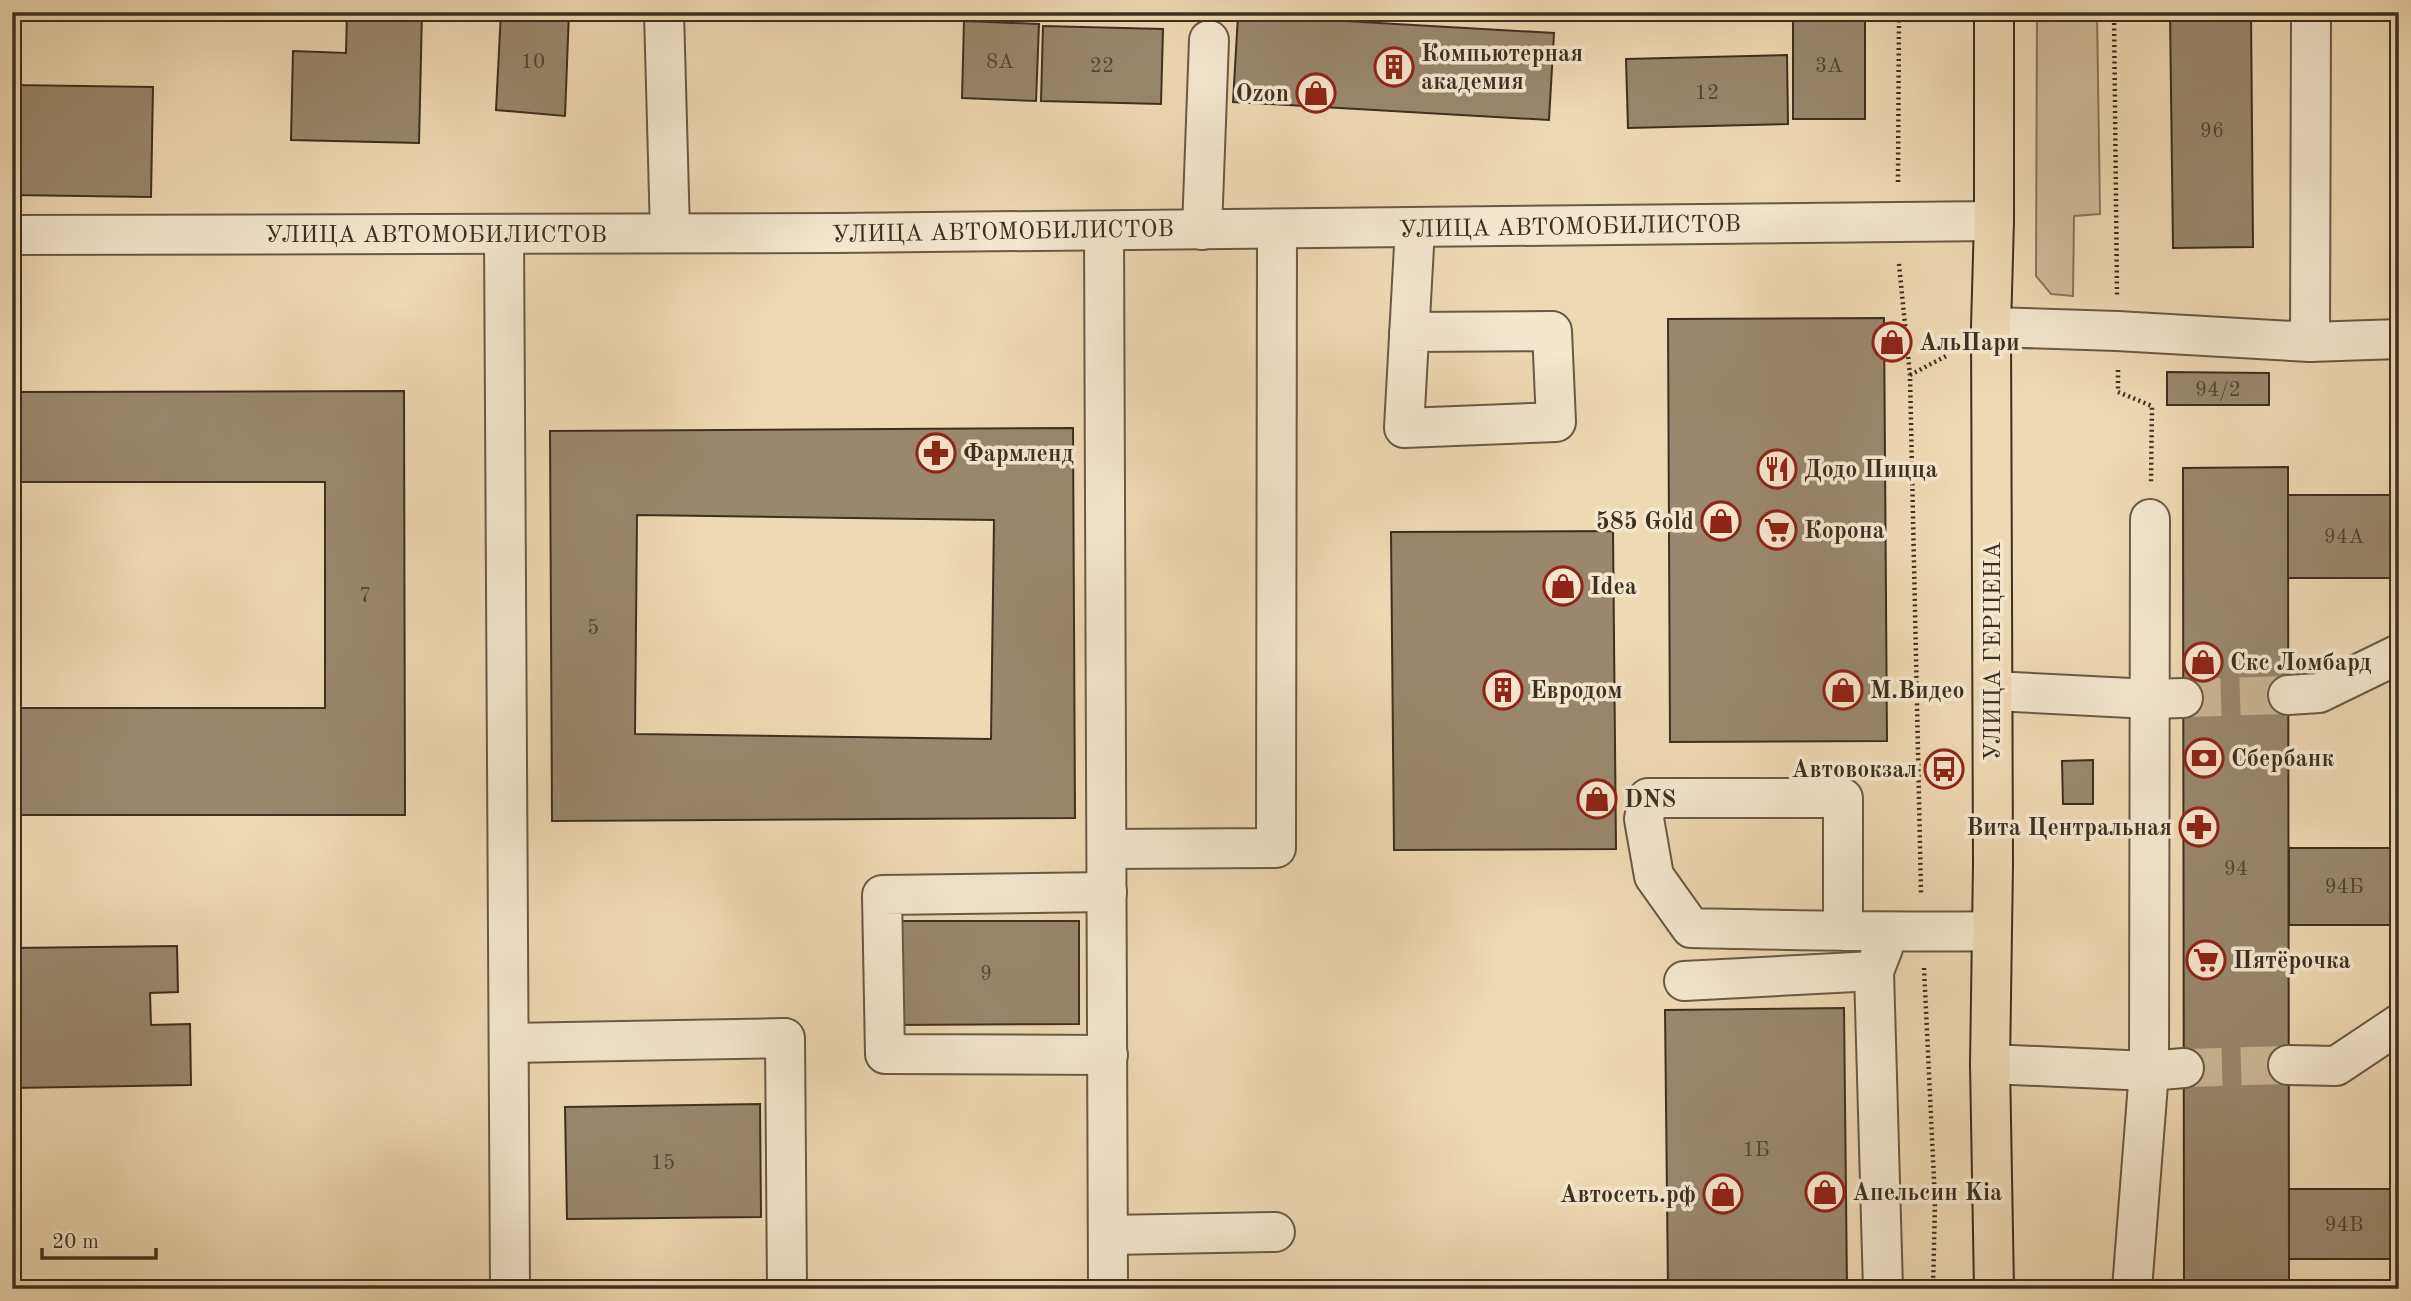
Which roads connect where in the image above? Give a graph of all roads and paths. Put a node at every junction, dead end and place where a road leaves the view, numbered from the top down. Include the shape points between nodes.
1 (664, 12) edge
2 (1899, 12) edge
3 (1994, 12) edge
4 (2114, 12) edge
5 (2311, 12) edge
6 (1209, 40) dead end
7 (1898, 182) dead end
8 (1994, 220) junction
9 (1415, 228) junction
10 (1277, 229) junction
11 (1202, 230) junction
12 (1104, 231) junction
13 (670, 233) junction
14 (12, 234) edge
15 (505, 234) junction
16 (1899, 264) dead end
17 (1992, 327) junction
18 (2117, 331) junction
19 (1409, 332) dead end
20 (2399, 340) edge
21 (2310, 342) junction
22 (1948, 355) dead end
23 (1910, 375) junction
24 (2150, 519) joint
25 (2399, 654) edge
26 (1993, 691) junction
27 (2288, 695) tunnel mouth
28 (2167, 699) junction
29 (1107, 849) junction
30 (1107, 892) junction
31 (1843, 931) junction
32 (1991, 931) junction
33 (1906, 932) junction
34 (1874, 971) junction
35 (1684, 981) dead end
36 (2399, 1024) edge
37 (509, 1043) junction
38 (1108, 1055) junction
39 (1990, 1064) junction
40 (2288, 1065) tunnel mouth
41 (2166, 1070) junction
42 (1275, 1232) dead end
43 (1109, 1234) junction
44 (510, 1289) edge
45 (787, 1289) edge
46 (1108, 1289) edge
47 (1883, 1289) edge
48 (1933, 1289) edge
49 (1994, 1289) edge
50 (2132, 1289) edge

1 - 13 street
2 - 7 path
3 - 8 main road, УЛИЦА ГЕРЦЕНА
4 - 18 path
5 - 21 street
6 - 11 street
8 - 9 street, УЛИЦА АВТОМОБИЛИСТОВ
8 - 17 main road, УЛИЦА ГЕРЦЕНА
9 - 10 street, УЛИЦА АВТОМОБИЛИСТОВ
9 - 19 street
10 - 11 street, УЛИЦА АВТОМОБИЛИСТОВ
10 - 29 street via 1276,849
11 - 12 street, УЛИЦА АВТОМОБИЛИСТОВ
12 - 13 street, УЛИЦА АВТОМОБИЛИСТОВ
12 - 29 street
13 - 15 street, УЛИЦА АВТОМОБИЛИСТОВ
14 - 15 street, УЛИЦА АВТОМОБИЛИСТОВ
15 - 37 street
16 - 23 path
17 - 18 street
17 - 26 main road, УЛИЦА ГЕРЦЕНА
18 - 21 street
18 - 24 path via 2118,392 2152,406
20 - 21 street
22 - 23 path
23 - 33 path
24 - 28 street
25 - 27 street via 2319,693
26 - 28 street
26 - 32 main road, УЛИЦА ГЕРЦЕНА
28 - 41 street
29 - 30 street
30 - 38 street
30 - 38 street via 882,895 885,1054
31 - 31 street via 1843,798 1648,798 1644,819 1654,876 1691,928
31 - 33 street
32 - 33 street
32 - 39 main road, УЛИЦА ГЕРЦЕНА
33 - 34 street
33 - 48 path via 1935,1201
34 - 35 street
34 - 47 street
36 - 40 street via 2336,1066
37 - 44 street
37 - 45 street via 785,1038
38 - 43 street
39 - 41 street
39 - 49 main road, УЛИЦА ГЕРЦЕНА
41 - 50 street
42 - 43 street
43 - 46 street

